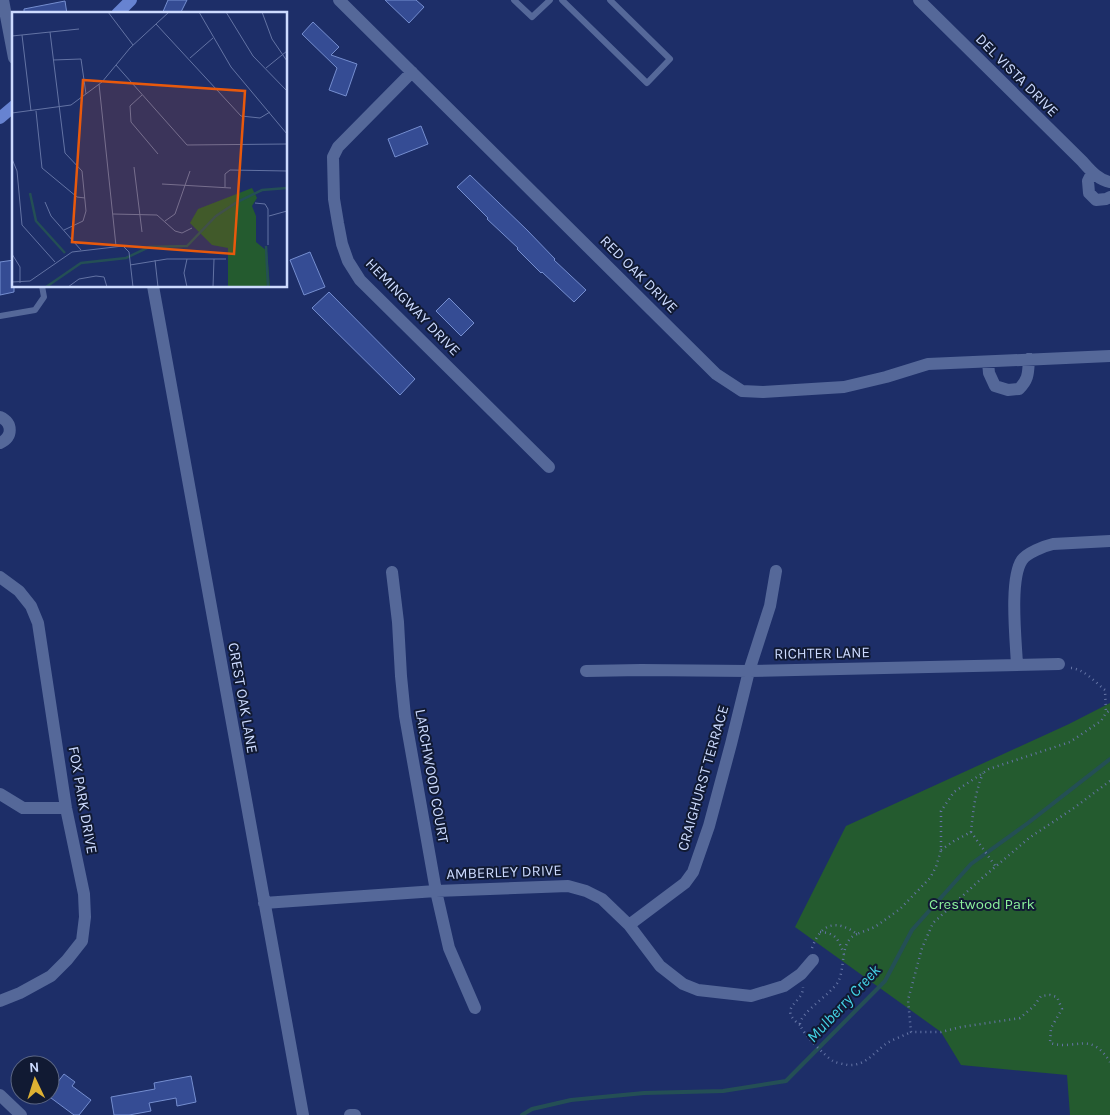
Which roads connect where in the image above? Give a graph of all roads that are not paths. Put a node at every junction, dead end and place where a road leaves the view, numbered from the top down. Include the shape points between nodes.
1 (3, 0) edge
2 (131, 0) edge
3 (339, 0) edge
4 (514, 0) edge
5 (550, 0) edge
6 (562, 0) edge
7 (610, 0) edge
8 (919, 0) edge
9 (119, 12) edge
10 (12, 47) edge
11 (412, 72) junction
12 (1092, 173) junction
13 (1110, 182) edge
14 (1110, 197) edge
15 (42, 288) edge
16 (153, 288) edge
17 (0, 316) edge
18 (1110, 356) edge
19 (1029, 360) junction
20 (988, 362) junction
21 (0, 417) edge
22 (0, 443) edge
23 (549, 467) dead end
24 (1110, 541) edge
25 (776, 571) dead end
26 (392, 572) dead end
27 (0, 577) edge
28 (1059, 664) road end
29 (1017, 665) junction
30 (586, 671) dead end
31 (750, 671) junction
32 (0, 794) edge
33 (66, 808) junction
34 (436, 891) junction
35 (264, 903) junction
36 (629, 926) junction
37 (813, 960) road end
38 (0, 1001) edge
39 (475, 1008) dead end
40 (0, 1095) edge
41 (21, 1115) edge
42 (303, 1115) edge
43 (350, 1115) edge
44 (355, 1115) edge

1 - 10 street
2 - 9 street
3 - 11 street, RED OAK DRIVE
4 - 5 lane via 532,17
6 - 7 lane via 647,83 670,59
8 - 12 street, DEL VISTA DRIVE
11 - 20 street, RED OAK DRIVE via 716,374 742,392 844,387 928,364
11 - 23 street, HEMINGWAY DRIVE via 338,147 334,157 334,199 342,244 360,280
12 - 13 street, DEL VISTA DRIVE
12 - 14 street via 1088,181 1089,193 1096,200
15 - 17 lane via 44,297 35,310
16 - 35 street, CREST OAK LANE
18 - 19 street, RED OAK DRIVE
19 - 20 street, RED OAK DRIVE
19 - 20 street via 1026,382 1019,389 1008,390 995,386
21 - 22 street via 7,421 10,430 7,439
24 - 29 street via 1053,544 1022,560 1014,597
25 - 31 street, CRAIGHURST TERRACE via 770,606
26 - 34 street, LARCHWOOD COURT via 405,716
27 - 33 street, FOX PARK DRIVE via 20,591 38,623
28 - 29 street, RICHTER LANE
29 - 31 street, RICHTER LANE
30 - 31 street, RICHTER LANE
31 - 36 street, CRAIGHURST TERRACE via 709,826 693,872 685,883
32 - 33 street via 24,808
33 - 38 street, FOX PARK DRIVE via 84,894 82,940 50,976
34 - 35 street, AMBERLEY DRIVE
34 - 36 street, AMBERLEY DRIVE via 568,886 602,899
34 - 39 street, LARCHWOOD COURT via 449,948
35 - 42 street, CREST OAK LANE
36 - 37 street, AMBERLEY DRIVE via 660,966 683,984 698,990 751,996 784,986
40 - 41 street
43 - 44 street

